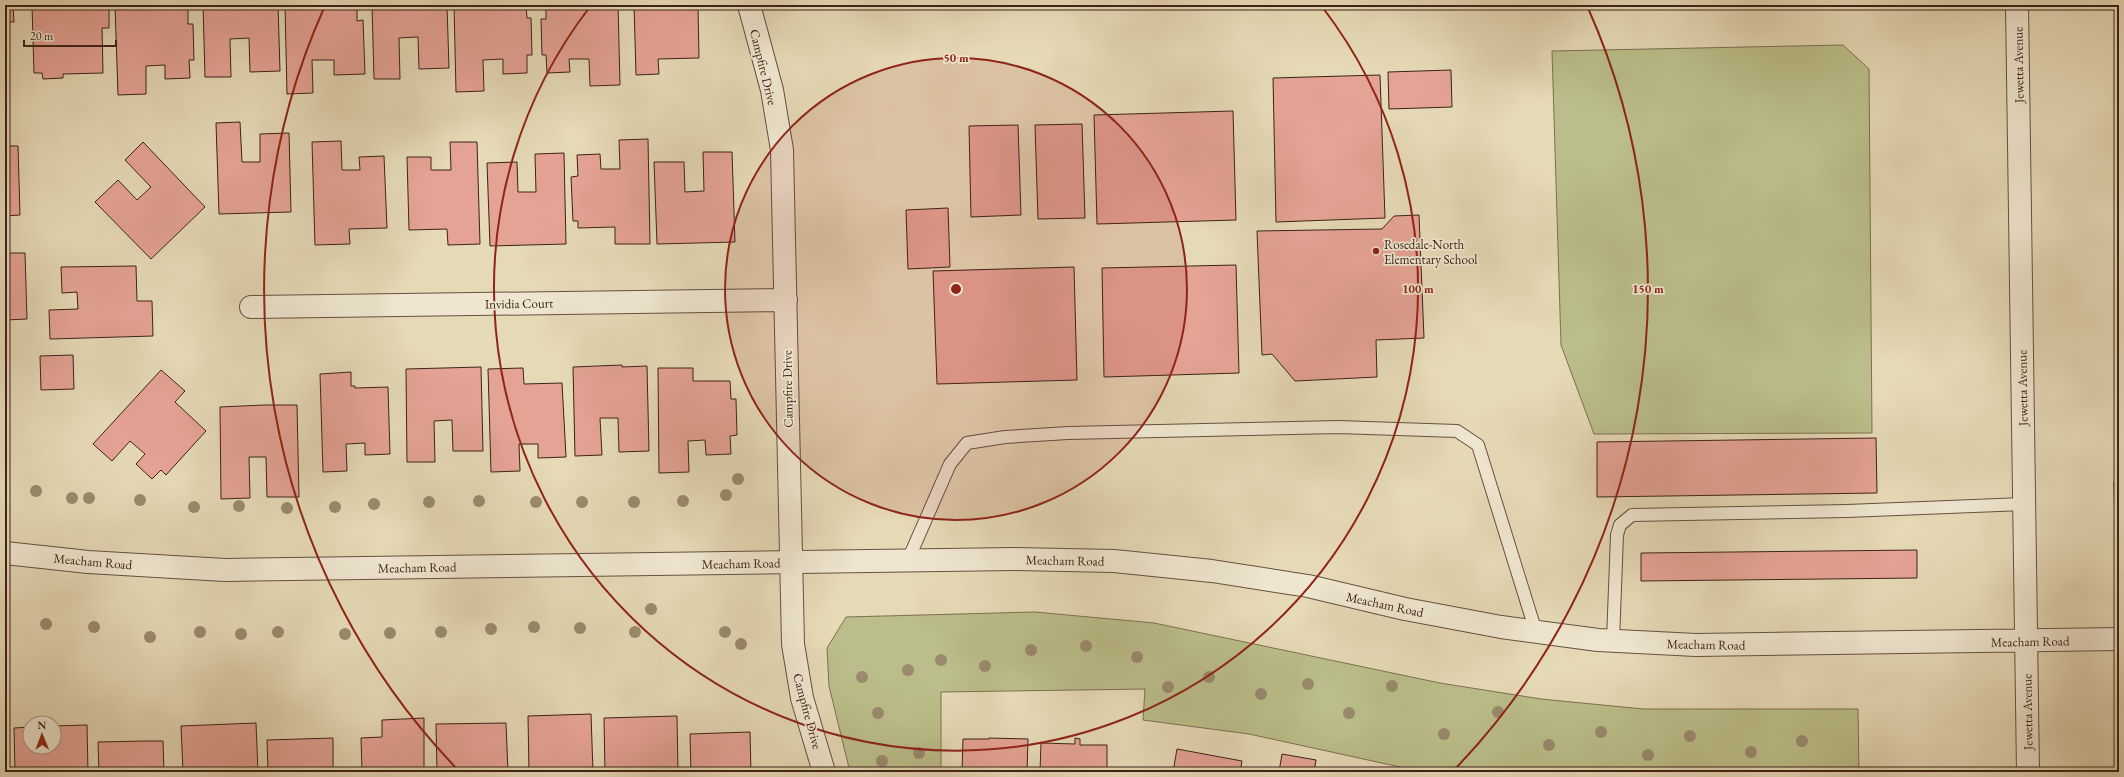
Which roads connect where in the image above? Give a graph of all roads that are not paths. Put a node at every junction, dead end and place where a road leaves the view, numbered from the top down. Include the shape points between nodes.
1 (748, 5) edge
2 (2017, 5) edge
3 (786, 300) junction
4 (251, 307) dead end
5 (2024, 504) junction
6 (5, 553) edge
7 (908, 560) junction
8 (790, 562) junction
9 (1536, 632) junction
10 (2119, 639) edge
11 (1613, 640) junction
12 (2026, 641) junction
13 (824, 772) edge
14 (2028, 772) edge

1 - 3 street, Campfire Drive via 772,90 782,150
2 - 5 street, Jewetta Avenue
3 - 4 street, Invidia Court
3 - 8 street, Campfire Drive
5 - 11 lane via 1847,511 1632,515 1620,525 1617,535
5 - 12 street, Jewetta Avenue
6 - 8 street, Meacham Road via 88,562 225,570
7 - 8 street, Meacham Road
7 - 9 street, Meacham Road via 1014,559 1114,562 1212,570 1308,586 1501,628
7 - 9 lane via 950,464 967,443 1006,437 1076,432 1338,428 1457,431 1478,445
8 - 13 street, Campfire Drive via 793,644 802,698
9 - 11 street, Meacham Road
10 - 12 street, Meacham Road
11 - 12 street, Meacham Road via 1696,645
12 - 14 street, Jewetta Avenue

